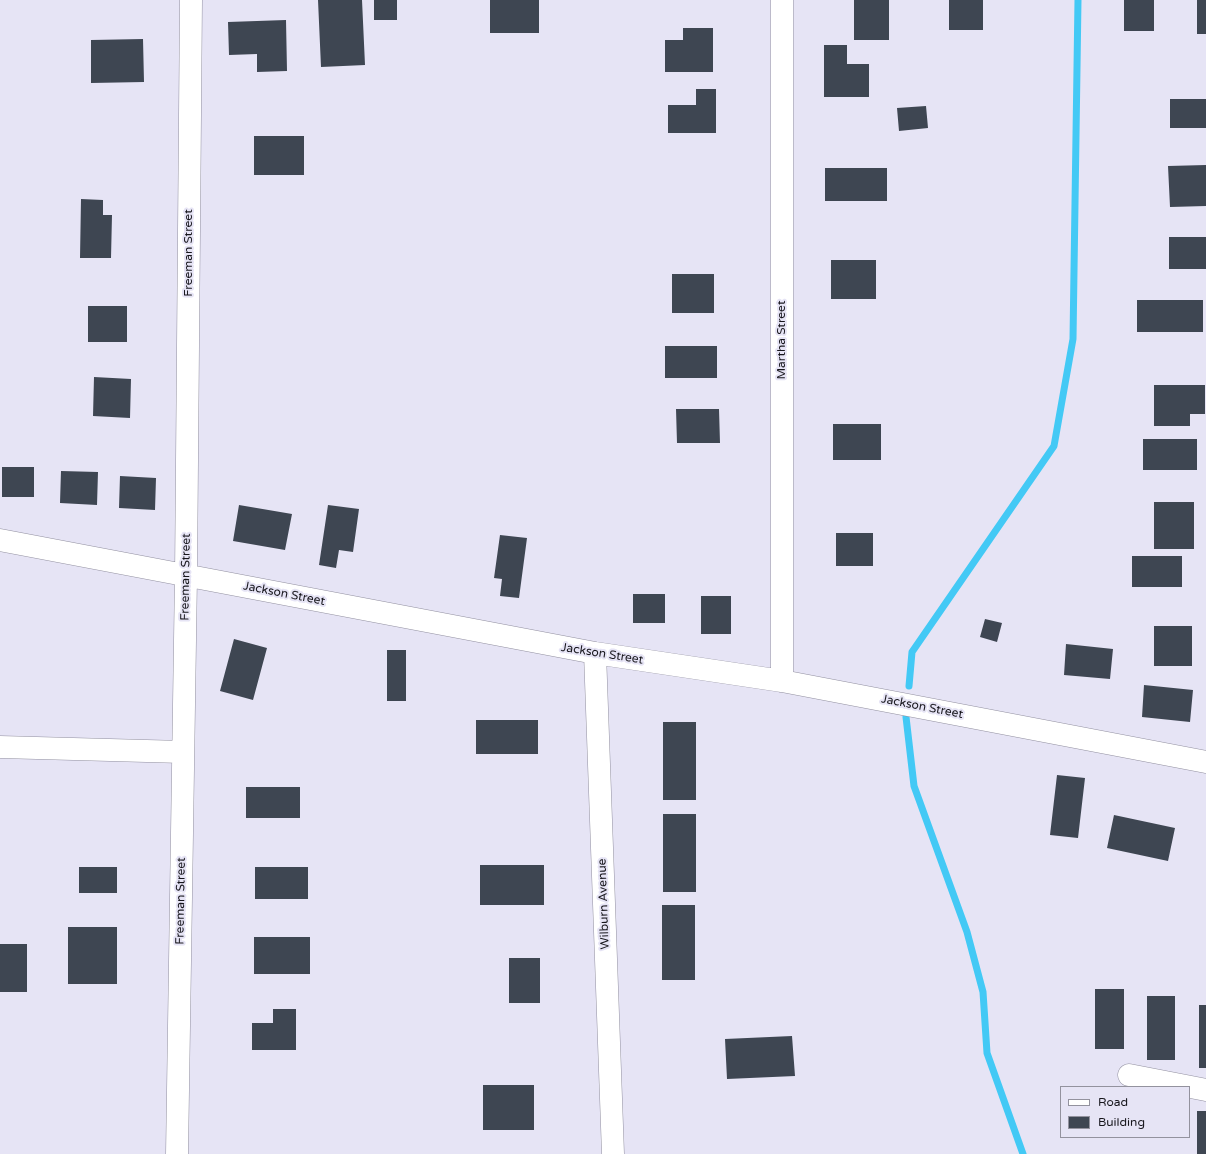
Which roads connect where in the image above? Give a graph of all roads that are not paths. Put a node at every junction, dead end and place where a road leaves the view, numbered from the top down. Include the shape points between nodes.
1 (191, 0) edge
2 (782, 0) edge
3 (0, 540) edge
4 (186, 576) junction
5 (595, 653) junction
6 (782, 681) junction
7 (0, 747) edge
8 (183, 752) junction
9 (1206, 762) edge
10 (1129, 1075) dead end
11 (1185, 1086) edge
12 (1190, 1087) edge
13 (1206, 1090) edge
14 (177, 1154) edge
15 (613, 1154) edge

1 - 4 street, Freeman Street
2 - 6 street, Martha Street
3 - 4 street, Jackson Street
4 - 5 street, Jackson Street
4 - 8 street, Freeman Street
5 - 6 street, Jackson Street
5 - 15 street, Wilburn Avenue
6 - 9 street, Jackson Street
7 - 8 street
8 - 14 street, Freeman Street
10 - 11 street
12 - 13 street

